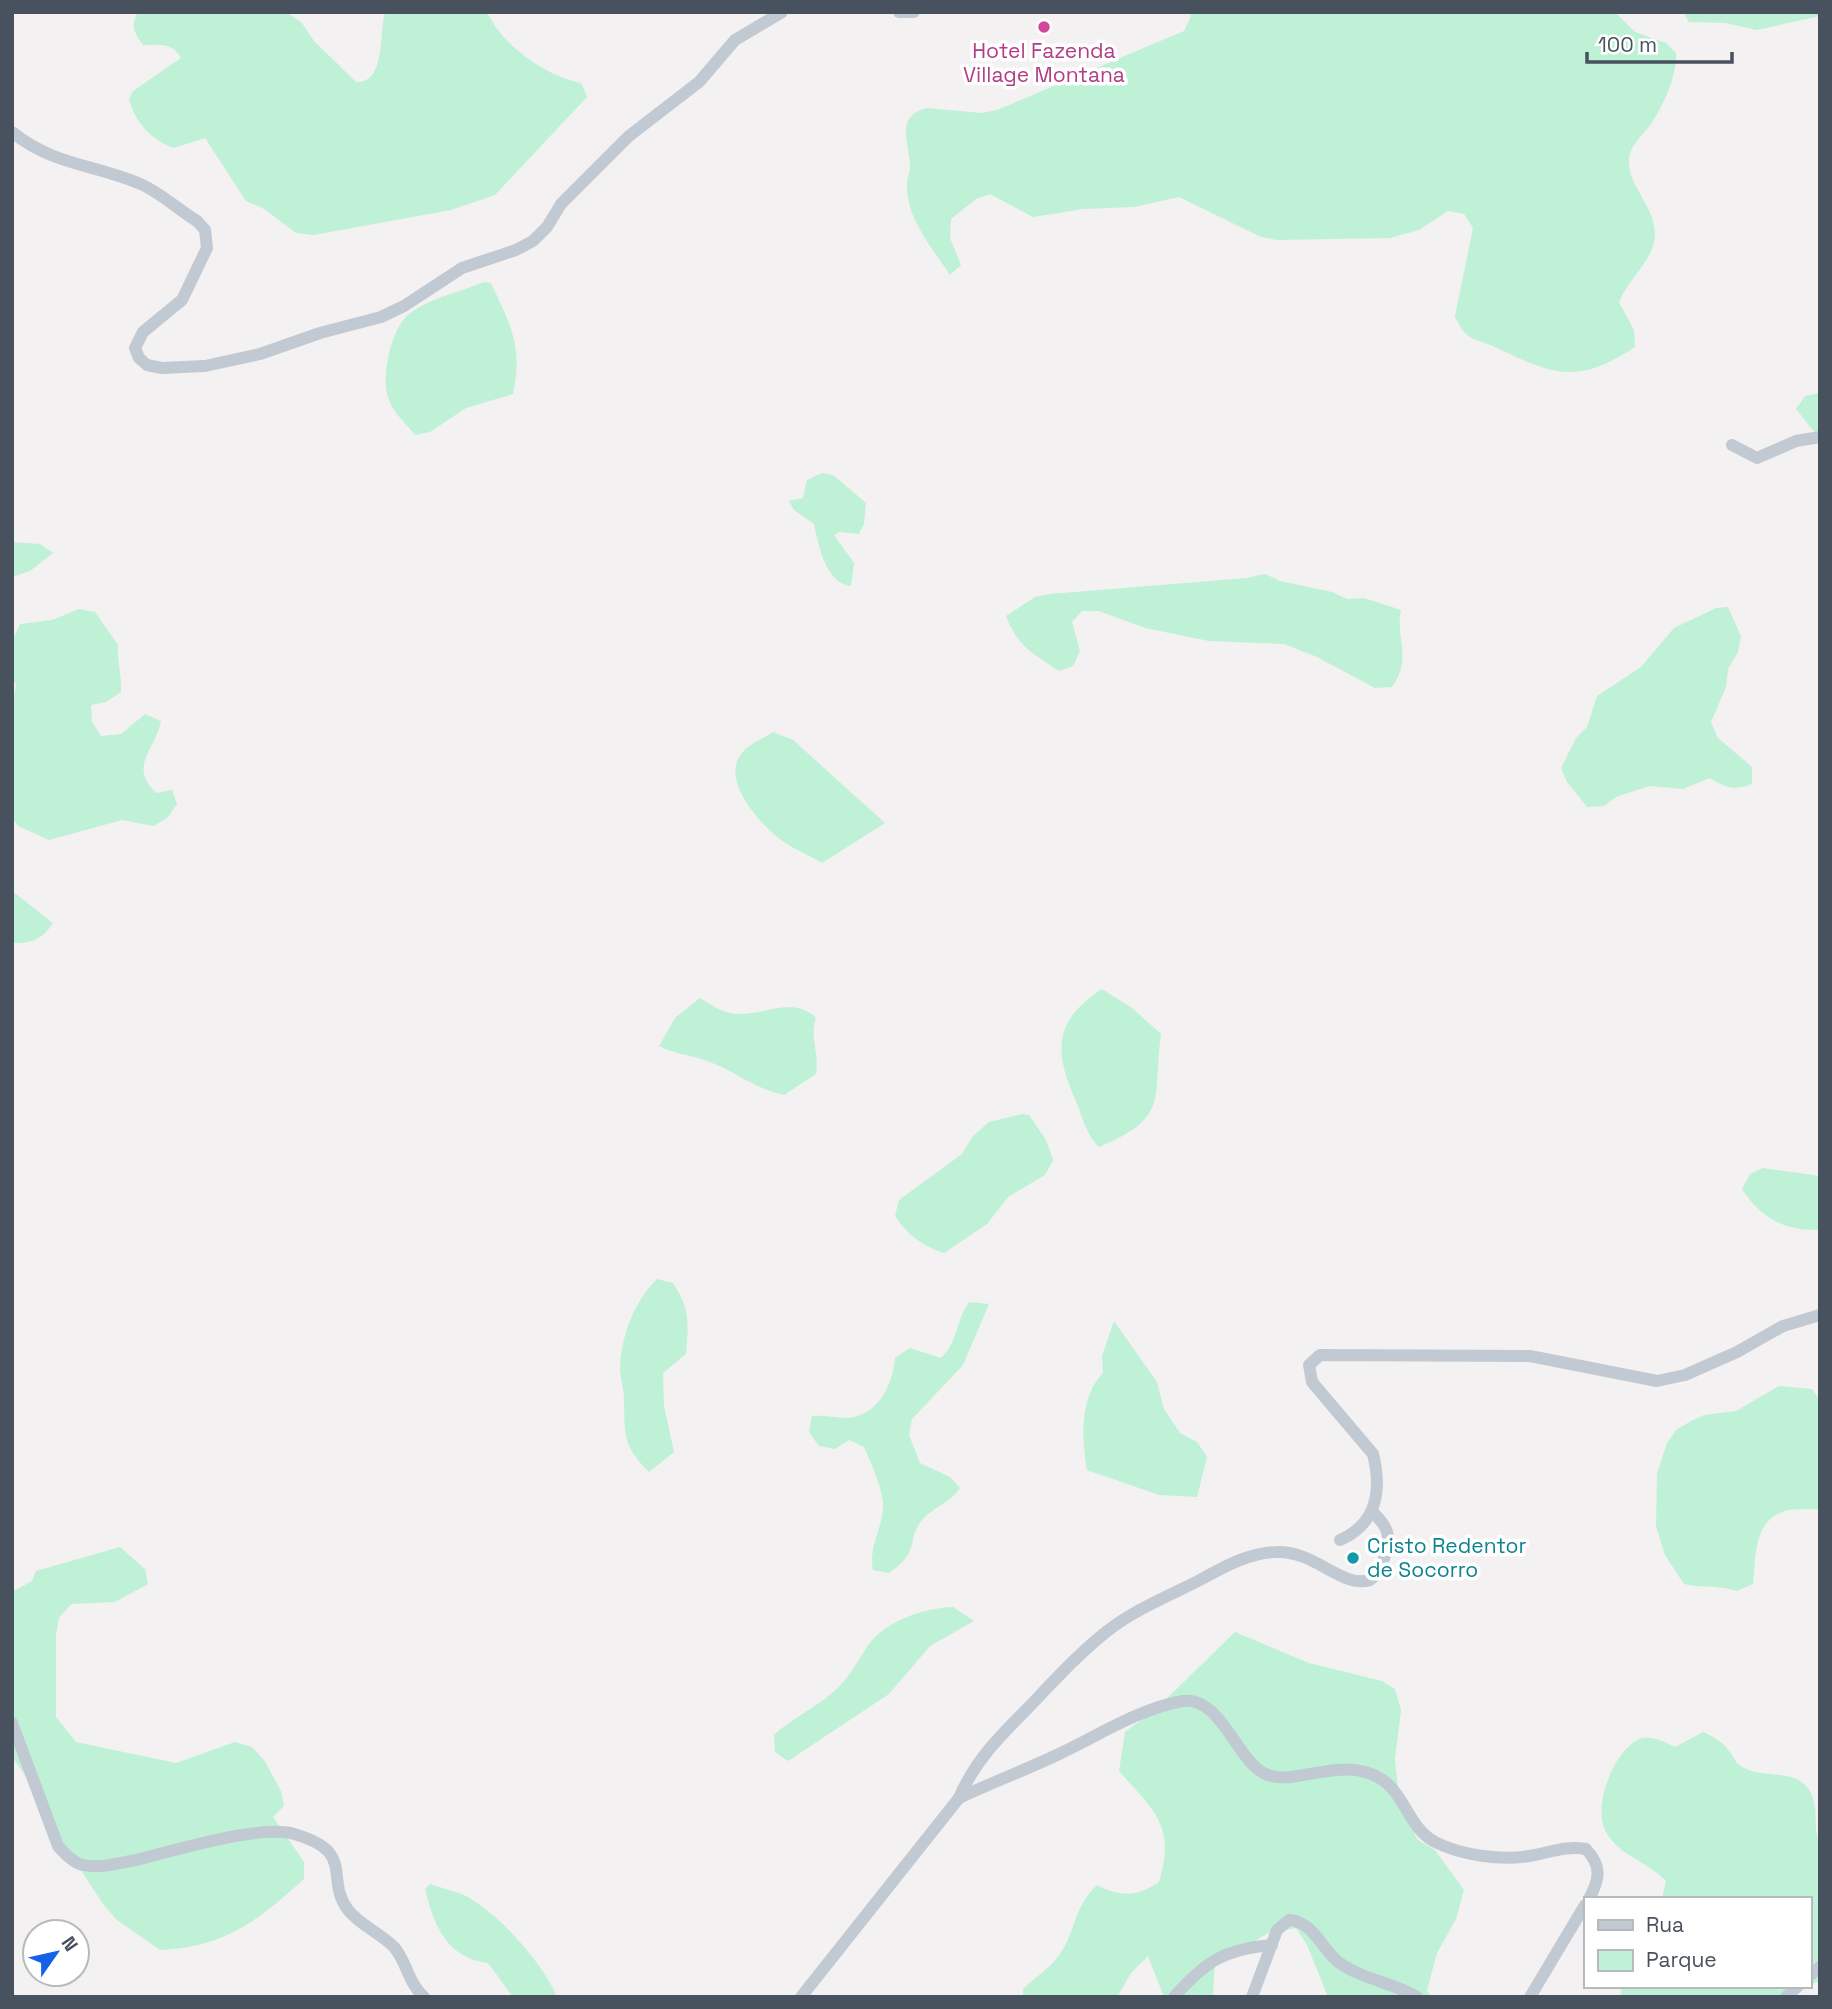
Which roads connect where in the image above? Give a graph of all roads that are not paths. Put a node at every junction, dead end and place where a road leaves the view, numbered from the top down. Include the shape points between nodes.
1 (782, 12) edge
2 (900, 12) edge
3 (914, 12) edge
4 (12, 132) edge
5 (1820, 437) edge
6 (1732, 445) dead end
7 (1820, 1315) edge
8 (1373, 1513) junction
9 (1340, 1540) dead end
10 (12, 1723) edge
11 (959, 1798) junction
12 (1590, 1897) edge
13 (1584, 1907) edge
14 (1272, 1945) junction
15 (424, 1997) edge
16 (800, 1997) edge
17 (1174, 1997) edge
18 (1252, 1997) edge
19 (1417, 1997) edge
20 (1531, 1997) edge

1 - 4 street via 735,40 691,89 629,136 561,204 533,241 462,268 381,317 205,366 147,365 135,348 143,332 182,300 207,248 205,230 138,183 41,152
2 - 3 street
5 - 6 street via 1796,441 1757,458
7 - 8 street via 1783,1326 1685,1375 1657,1381 1530,1356 1321,1355 1309,1365 1312,1382 1373,1454 1377,1483
8 - 9 street via 1363,1527
8 - 11 street via 1384,1525 1388,1539 1380,1569 1370,1580 1354,1583 1310,1557 1277,1552 1230,1564 1107,1631 985,1751
10 - 15 street via 58,1846 68,1857 82,1865 109,1866 256,1833 291,1833 314,1841 336,1862 347,1908 395,1948 413,1987
11 - 12 street via 1129,1720 1185,1701 1201,1704 1218,1718 1251,1765 1264,1774 1277,1779 1336,1768 1378,1776 1392,1786 1418,1826 1448,1847 1527,1857 1572,1846 1586,1849 1599,1868
11 - 16 street
13 - 20 street
14 - 17 street via 1242,1948 1218,1957 1198,1970
14 - 18 street
14 - 19 street via 1283,1923 1295,1920 1353,1971

